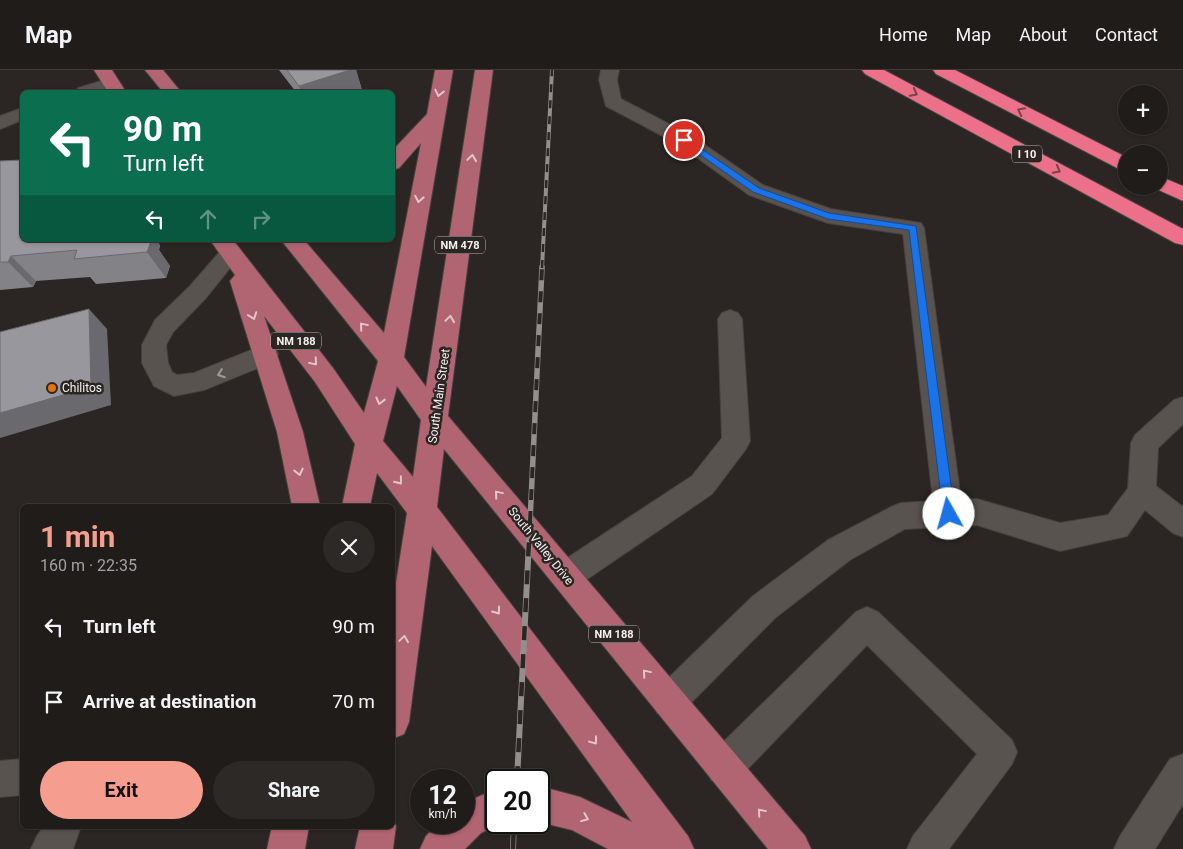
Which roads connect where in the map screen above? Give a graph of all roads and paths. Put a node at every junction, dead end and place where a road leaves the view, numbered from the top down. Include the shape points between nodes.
1 (154, 70) edge
2 (444, 70) edge
3 (484, 70) edge
4 (610, 70) edge
5 (871, 70) edge
6 (942, 70) edge
7 (110, 82) edge
8 (89, 90) edge
9 (170, 90) edge
10 (20, 115) edge
11 (434, 117) junction
12 (0, 123) edge
13 (395, 161) edge
14 (1118, 161) edge
15 (1168, 186) edge
16 (1183, 194) edge
17 (1183, 238) edge
18 (294, 242) edge
19 (226, 247) edge
20 (730, 319) dead end
21 (266, 354) junction
22 (391, 359) junction
23 (1183, 408) edge
24 (436, 420) junction
25 (369, 443) junction
26 (1142, 491) junction
27 (306, 504) edge
28 (356, 504) edge
29 (423, 511) junction
30 (949, 514) junction
31 (1183, 524) edge
32 (566, 576) junction
33 (669, 701) junction
34 (395, 702) edge
35 (724, 767) junction
36 (1183, 772) edge
37 (20, 778) edge
38 (0, 779) edge
39 (550, 807) edge
40 (485, 812) edge
41 (62, 829) edge
42 (290, 829) edge
43 (377, 829) edge
44 (50, 849) edge
45 (286, 849) edge
46 (374, 849) edge
47 (439, 849) edge
48 (643, 849) edge
49 (675, 849) edge
50 (792, 849) edge
51 (926, 849) edge
52 (1134, 849) edge

1 - 9 main road
2 -> 11 main road
24 -> 3 main road, South Main Street / NM 478
4 - 30 street via 608,80 612,102 684,140 756,190 828,216 913,228
5 -> 17 highway, I 10
14 -> 6 highway
7 - 8 street
10 - 12 street
11 - 13 main road
11 -> 22 main road
15 - 16 highway
22 -> 18 main road, South Valley Drive / NM 188
19 -> 21 main road
21 -> 19 street via 226,372 174,386 163,379 154,364 154,345 164,326 198,292
19 -> 25 main road, NM 188 via 324,375
20 - 32 street via 736,441 702,485
21 -> 27 main road via 290,432
22 - 24 main road, South Valley Drive / NM 188
22 -> 25 main road
23 - 26 street via 1145,443
24 - 29 main road, South Main Street / NM 478
32 -> 24 main road, South Valley Drive / NM 188
25 - 28 main road
25 -> 29 main road, NM 188
26 - 30 street via 1117,527 1060,537 977,512
26 - 31 street
34 -> 29 main road, South Main Street / NM 478
29 -> 49 main road, NM 188
30 - 33 street via 902,516 839,550 764,607
33 -> 32 main road, South Valley Drive / NM 188
33 - 35 main road, South Valley Drive / NM 188
50 -> 35 main road, South Valley Drive / NM 188
35 - 51 street via 867,623 1000,752
36 - 52 street
37 - 38 street
39 -> 48 main road via 603,826
40 - 47 main road via 468,820
41 - 44 street via 59,839
42 - 45 main road
43 - 46 main road

